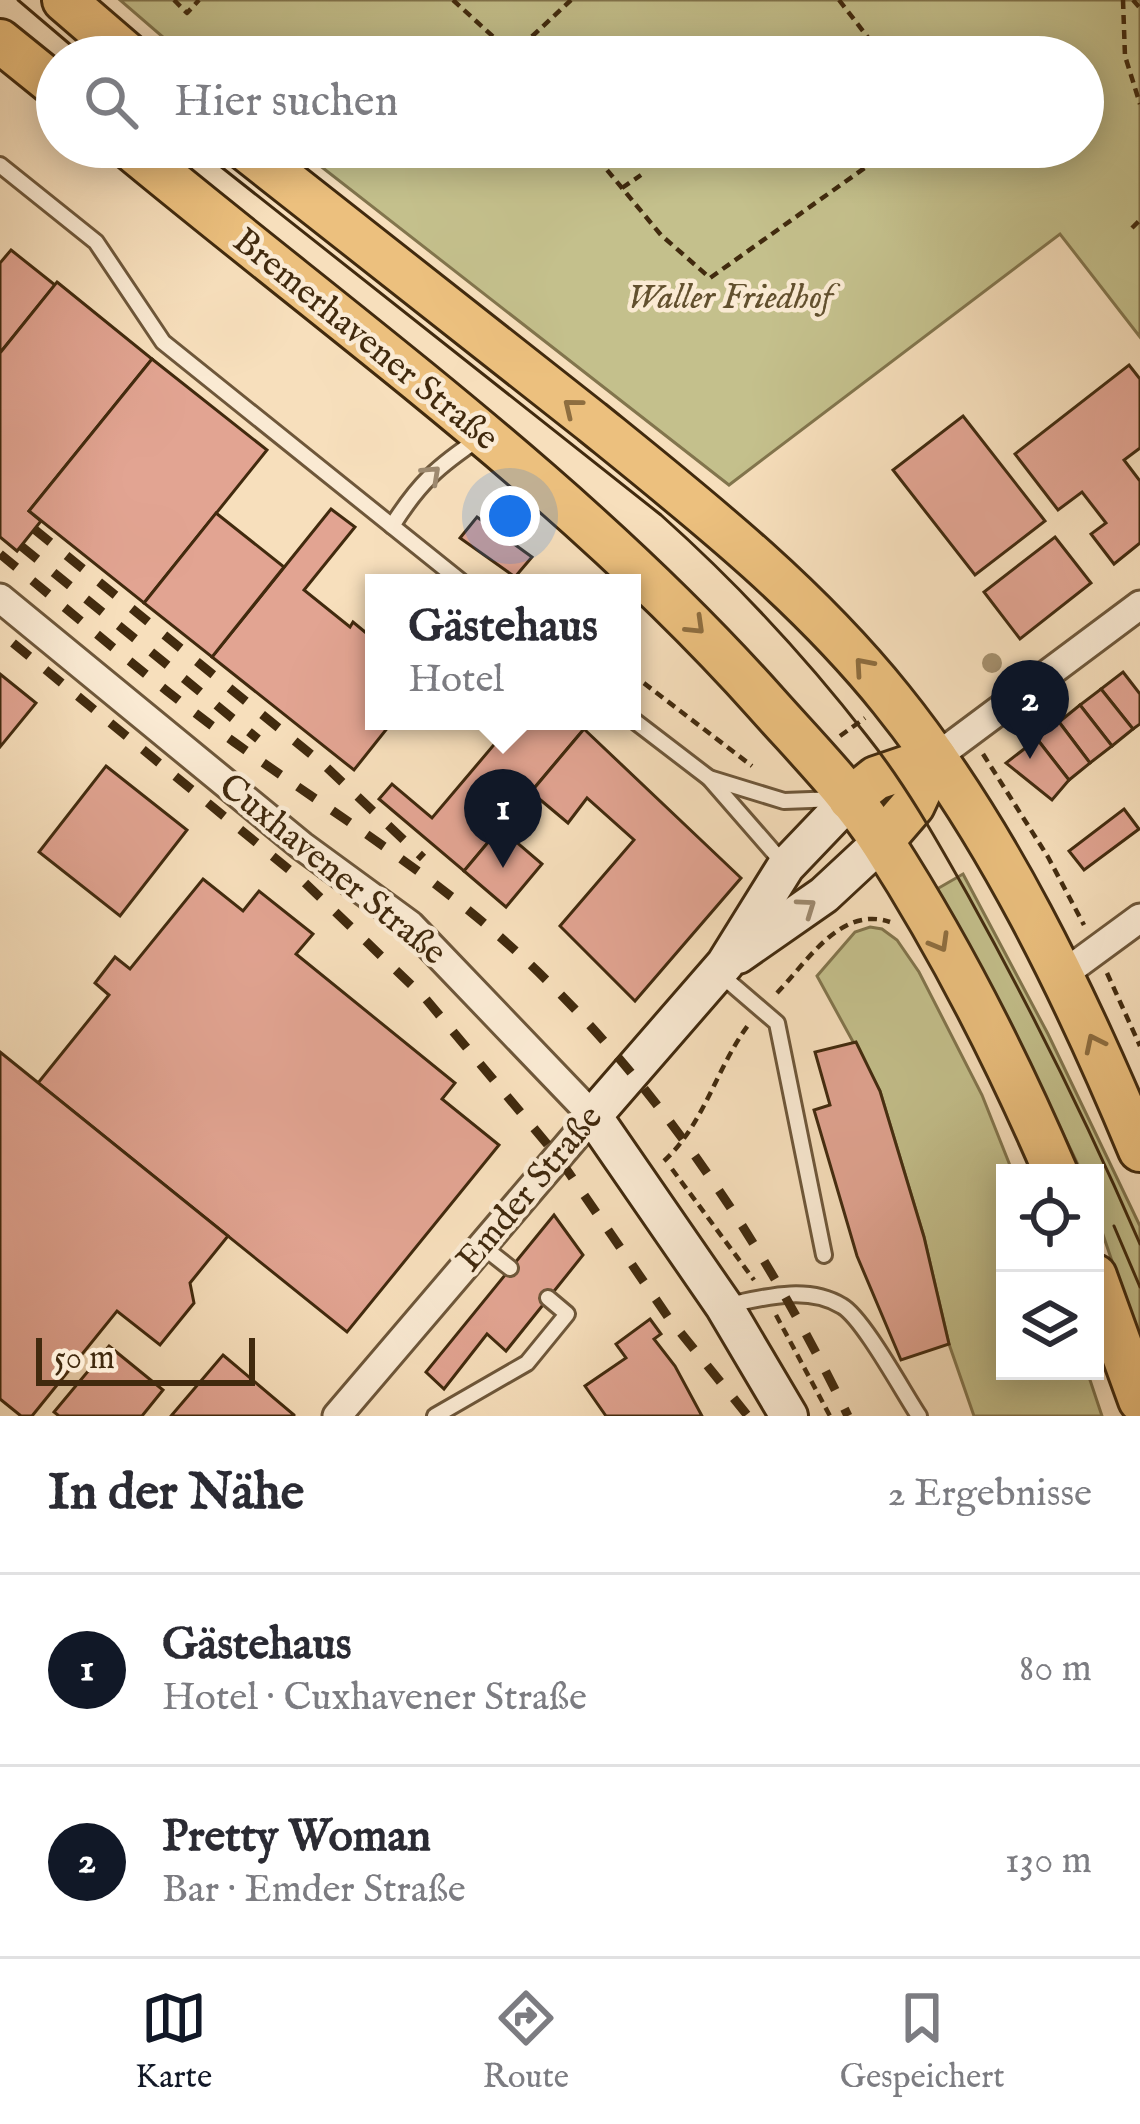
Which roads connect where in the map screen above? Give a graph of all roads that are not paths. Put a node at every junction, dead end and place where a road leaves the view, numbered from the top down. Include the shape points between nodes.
1 (64, 0) edge
2 (106, 36) edge
3 (0, 40) edge
4 (36, 70) edge
5 (0, 165) edge
6 (155, 168) edge
7 (269, 168) edge
8 (485, 435) junction
9 (392, 526) junction
10 (453, 574) edge
11 (639, 574) edge
12 (641, 576) edge
13 (0, 598) edge
14 (1140, 605) edge
15 (641, 726) edge
16 (952, 746) junction
17 (709, 778) junction
18 (850, 799) junction
19 (882, 841) junction
20 (786, 866) junction
21 (1140, 918) edge
22 (722, 968) junction
23 (1061, 976) junction
24 (593, 1115) junction
25 (1140, 1150) edge
26 (1051, 1164) edge
27 (482, 1246) junction
28 (824, 1255) dead end
29 (511, 1268) dead end
30 (548, 1298) dead end
31 (1104, 1301) edge
32 (724, 1306) junction
33 (1140, 1400) edge
34 (337, 1416) edge
35 (435, 1416) edge
36 (789, 1416) edge
37 (919, 1416) edge

1 - 2 main road
3 - 4 main road
5 - 9 lane via 96,242 163,341
6 - 8 main road, Bremerhavener Straße
16 -> 7 main road, Bremerhavener Straße via 891,699 829,626 724,531
9 -> 8 lane via 435,467
8 -> 11 main road, Bremerhavener Straße
9 - 10 lane
12 -> 18 main road, Bremerhavener Straße via 705,634
13 - 24 street, Cuxhavener Straße via 410,925
14 - 16 street, Emder Straße
15 - 17 lane
16 - 18 main road, Emder Straße via 876,778
16 - 19 main road, Emder Straße
16 - 23 main road, Bremerhavener Straße
17 - 18 lane via 784,801
17 - 20 lane
18 - 19 main road, Bremerhavener Straße
18 - 20 street, Emder Straße
22 -> 19 street, Emder Straße via 824,895
19 -> 26 main road, Bremerhavener Straße via 1019,1089
20 - 22 street, Emder Straße
21 - 23 street
22 - 24 street, Emder Straße
22 - 28 lane via 777,1023
25 -> 23 main road, Bremerhavener Straße
24 - 27 street, Emder Straße
24 - 32 street, Cuxhavener Straße
27 - 29 lane
27 - 34 street, Emder Straße
30 - 35 lane via 567,1315 527,1364
31 - 33 main road
32 - 36 street, Cuxhavener Straße
32 - 37 lane via 785,1294 844,1307

